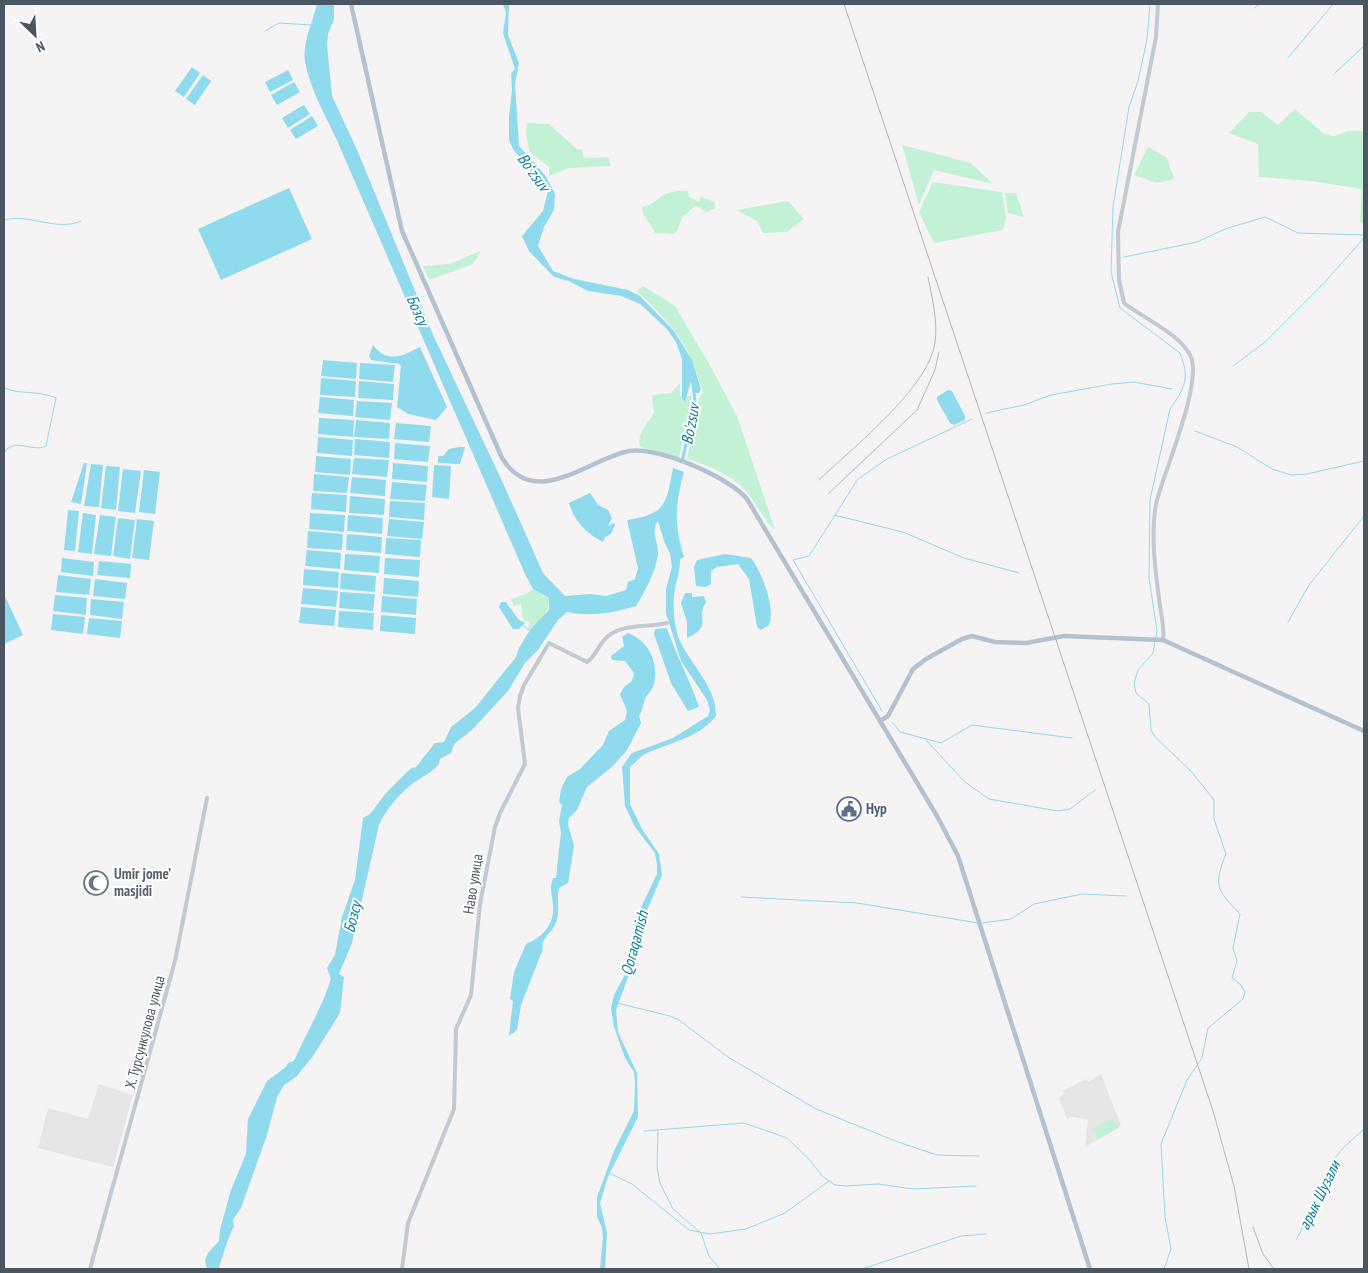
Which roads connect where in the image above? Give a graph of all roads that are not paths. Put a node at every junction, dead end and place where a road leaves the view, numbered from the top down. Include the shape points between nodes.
1 (351, 4) edge
2 (1158, 4) edge
3 (667, 623) dead end
4 (1162, 639) junction
5 (888, 716) junction
6 (880, 721) junction
7 (884, 728) junction
8 (1364, 731) edge
9 (207, 798) dead end
10 (90, 1269) edge
11 (402, 1269) edge
12 (1090, 1269) edge

1 - 6 main road via 402,231 505,463 521,476 543,482 562,478 625,452 641,451 689,464 734,486 751,505
2 - 4 street via 1156,37 1118,232 1118,255 1124,303 1172,336 1187,350 1192,360 1192,382 1157,502 1156,565
3 - 11 street, Наво улица via 622,628 606,637 587,662 549,643 524,685 518,708 525,764 495,827 480,904 470,995 456,1029 454,1109 408,1222
4 - 5 main road via 1064,636 1017,643 966,637 913,668
4 - 8 main road
5 - 6 main road
5 - 7 main road
6 - 7 main road
7 - 12 main road via 954,847
9 - 10 street, Х. Турсункулова улица via 175,961

